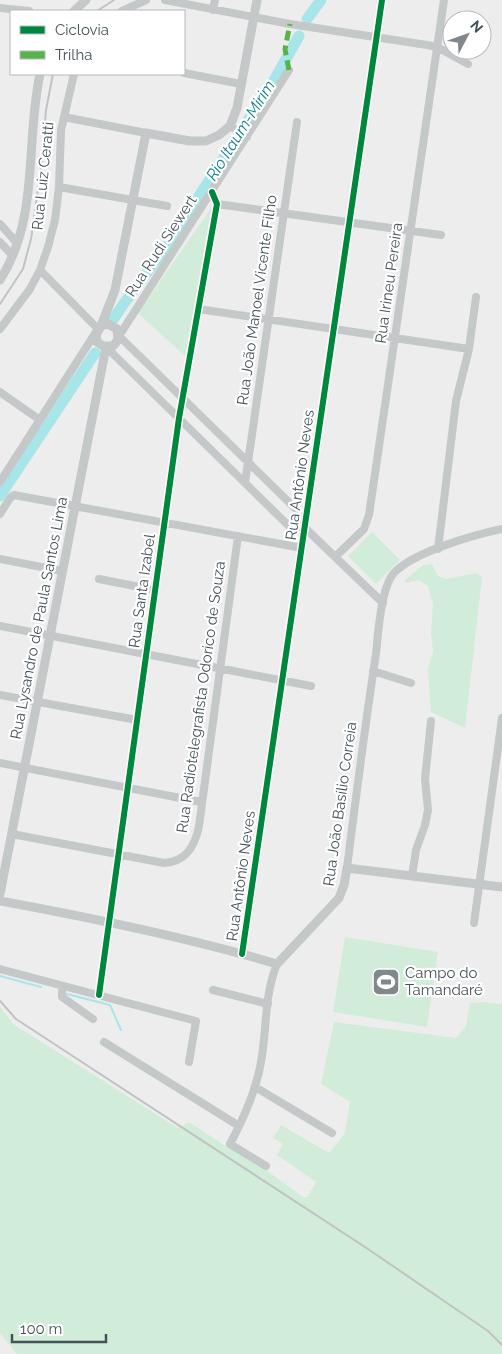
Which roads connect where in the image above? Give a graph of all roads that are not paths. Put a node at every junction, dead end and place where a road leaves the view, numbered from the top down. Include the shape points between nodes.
1 (86, 0) edge
2 (146, 0) edge
3 (165, 0) edge
4 (216, 0) edge
5 (257, 0) edge
6 (382, 0) edge
7 (444, 0) edge
8 (0, 8) edge
9 (19, 10) edge
10 (75, 10) edge
11 (124, 10) edge
12 (213, 10) junction
13 (254, 18) junction
14 (377, 37) junction
15 (437, 47) junction
16 (468, 64) dead end
17 (290, 70) dead end
18 (185, 73) edge
19 (40, 75) edge
20 (74, 75) edge
21 (241, 84) junction
22 (64, 117) junction
23 (297, 122) dead end
24 (230, 126) junction
25 (146, 133) junction
26 (246, 137) junction
27 (59, 187) junction
28 (212, 192) junction
29 (132, 200) junction
30 (217, 204) junction
31 (167, 206) dead end
32 (284, 213) junction
33 (350, 222) junction
34 (0, 224) edge
35 (410, 230) junction
36 (8, 232) junction
37 (441, 235) dead end
38 (0, 241) edge
39 (17, 243) junction
40 (12, 255) junction
41 (40, 270) junction
42 (0, 280) edge
43 (476, 298) dead end
44 (198, 309) junction
45 (268, 320) junction
46 (0, 329) edge
47 (98, 329) junction
48 (334, 329) junction
49 (119, 336) junction
50 (394, 338) junction
51 (106, 347) junction
52 (469, 349) junction
53 (154, 371) junction
54 (142, 382) junction
55 (0, 392) edge
56 (182, 398) junction
57 (179, 418) junction
58 (40, 420) junction
59 (248, 462) junction
60 (0, 482) edge
61 (245, 483) junction
62 (75, 506) junction
63 (0, 514) edge
64 (164, 522) junction
65 (305, 528) junction
66 (502, 529) edge
67 (238, 536) junction
68 (302, 548) junction
69 (438, 549) junction
70 (335, 556) junction
71 (0, 559) edge
72 (62, 571) junction
73 (98, 579) dead end
74 (155, 590) junction
75 (383, 602) junction
76 (0, 626) edge
77 (50, 636) junction
78 (146, 655) junction
79 (219, 669) junction
80 (373, 671) junction
81 (282, 681) junction
82 (411, 684) dead end
83 (311, 686) dead end
84 (0, 694) edge
85 (37, 702) junction
86 (502, 718) edge
87 (137, 720) junction
88 (431, 721) dead end
89 (0, 763) edge
90 (24, 768) junction
91 (128, 788) junction
92 (201, 802) junction
93 (12, 834) junction
94 (119, 854) junction
95 (347, 868) junction
96 (412, 876) junction
97 (479, 884) junction
98 (502, 887) edge
99 (0, 894) edge
100 (0, 901) edge
101 (109, 922) junction
102 (474, 923) dead end
103 (242, 954) junction
104 (277, 964) junction
105 (0, 969) edge
106 (62, 986) junction
107 (213, 990) dead end
108 (99, 996) junction
109 (268, 1004) junction
110 (93, 1019) dead end
111 (104, 1042) dead end
112 (189, 1062) dead end
113 (255, 1087) junction
114 (239, 1126) junction
115 (332, 1133) dead end
116 (266, 1166) dead end

1 - 10 street
2 - 11 street
3 - 12 street
4 - 12 street
5 - 13 street
6 - 14 street, Rua Antônio Neves
7 - 15 street, Rua Irineu Pereira
8 - 9 street
12 - 13 street
13 - 14 street
13 - 21 street
14 - 15 street
14 - 33 street, Rua Antônio Neves
15 - 16 street
15 - 35 street, Rua Irineu Pereira
17 - 26 street, Rua Rudi Siewert
18 - 21 street
19 - 39 street via 33,113 28,203
20 - 22 street, Rua Luiz Ceratti
21 - 24 street
22 - 25 street
22 - 27 street, Rua Luiz Ceratti
23 - 32 street, Rua João Manoel Vicente Filho
24 - 25 street via 206,141
24 - 26 street
25 - 29 street
26 - 28 street, Rua Rudi Siewert
27 - 29 street
27 - 41 street, Rua Luiz Ceratti via 52,232
28 - 30 street
28 - 49 street, Rua Rudi Siewert
29 - 31 street
29 - 47 street via 115,290
30 - 32 street
30 - 44 street, Rua Santa Izabel
32 - 33 street
32 - 45 street, Rua João Manoel Vicente Filho
33 - 35 street
33 - 48 street, Rua Antônio Neves
34 - 36 street
35 - 37 street
35 - 50 street, Rua Irineu Pereira
36 - 38 street
36 - 39 street
38 - 40 street
39 - 40 street
40 - 42 street
41 - 46 street, Rua Luiz Ceratti
41 - 47 street
43 - 52 street
44 - 45 street
44 - 56 street, Rua Santa Izabel
45 - 48 street
45 - 59 street, Rua João Manoel Vicente Filho
47 - 49 street via 108,324
47 - 51 street via 97,342
47 - 58 street
48 - 50 street
48 - 65 street, Rua Antônio Neves
49 - 51 street via 113,346
49 - 53 street
50 - 52 street
50 - 70 street, Rua Irineu Pereira via 367,524
51 - 54 street
51 - 62 street, Rua Lysandro de Paula Santos Lima
52 - 69 street via 456,401
53 - 54 street
53 - 56 street
54 - 57 street
55 - 58 street
56 - 57 street, Rua Santa Izabel
56 - 59 street
57 - 61 street
57 - 64 street, Rua Santa Izabel
58 - 60 street
59 - 61 street, Rua João Manoel Vicente Filho
59 - 65 street via 298,512
61 - 65 street via 292,529
62 - 63 street via 14,495
62 - 64 street
62 - 72 street, Rua Lysandro de Paula Santos Lima
64 - 67 street
64 - 74 street, Rua Santa Izabel
65 - 68 street, Rua Antônio Neves
65 - 70 street
66 - 69 street, Rua João Basílio Correia
67 - 68 street
67 - 79 street, Rua Radiotelegrafista Odorico de Souza
68 - 81 street, Rua Antônio Neves
69 - 75 street, Rua João Basílio Correia via 413,559 394,573 387,584
70 - 75 street
71 - 72 street
72 - 77 street, Rua Lysandro de Paula Santos Lima
73 - 74 street
74 - 78 street, Rua Santa Izabel
75 - 80 street, Rua João Basílio Correia
76 - 77 street
77 - 78 street
77 - 85 street, Rua Lysandro de Paula Santos Lima
78 - 79 street
78 - 87 street, Rua Santa Izabel
79 - 81 street
79 - 92 street, Rua Radiotelegrafista Odorico de Souza
80 - 82 street
80 - 95 street, Rua João Basílio Correia
81 - 83 street
81 - 103 street, Rua Antônio Neves
84 - 85 street
85 - 87 street
85 - 90 street, Rua Lysandro de Paula Santos Lima
86 - 97 street
87 - 91 street, Rua Santa Izabel
88 - 96 street via 425,779 428,810
89 - 90 street
90 - 91 street
90 - 93 street, Rua Lysandro de Paula Santos Lima
91 - 92 street
91 - 94 street, Rua Santa Izabel
92 - 94 street, Rua Radiotelegrafista Odorico de Souza via 197,834 184,858 164,863
93 - 94 street
93 - 99 street, Rua Lysandro de Paula Santos Lima
94 - 101 street, Rua Santa Izabel
95 - 96 street
95 - 104 street, Rua João Basílio Correia via 342,892 335,904
96 - 97 street
97 - 98 street
97 - 102 street
100 - 101 street
101 - 103 street
101 - 108 street, Rua Santa Izabel
103 - 104 street
104 - 109 street, Rua João Basílio Correia
105 - 106 street
106 - 108 street
106 - 110 street via 62,997
107 - 109 street
108 - 112 street via 196,1021
109 - 113 street, Rua João Basílio Correia
111 - 114 street
113 - 114 street, Rua João Basílio Correia
113 - 115 street
114 - 116 street, Rua João Basílio Correia via 230,1144

